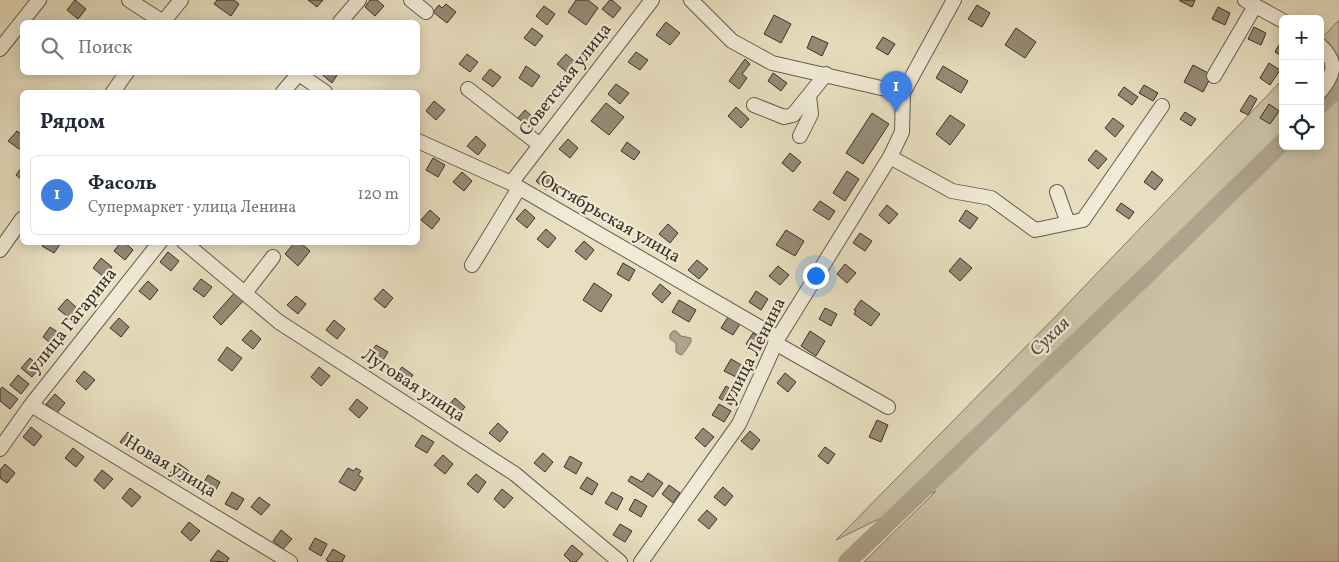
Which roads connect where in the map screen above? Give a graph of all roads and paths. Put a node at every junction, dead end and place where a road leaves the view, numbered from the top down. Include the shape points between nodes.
1 (39, 0) edge
2 (129, 0) edge
3 (180, 0) edge
4 (359, 0) edge
5 (411, 0) edge
6 (652, 0) edge
7 (691, 0) edge
8 (954, 0) edge
9 (1250, 3) edge
10 (426, 12) dead end
11 (1279, 19) edge
12 (23, 20) edge
13 (159, 20) edge
14 (164, 20) edge
15 (342, 20) edge
16 (20, 24) edge
17 (0, 49) edge
18 (1324, 49) edge
19 (826, 74) junction
20 (125, 75) edge
21 (297, 75) edge
22 (302, 75) edge
23 (1214, 76) dead end
24 (1324, 87) edge
25 (468, 89) dead end
26 (114, 90) edge
27 (286, 90) edge
28 (322, 90) edge
29 (903, 93) junction
30 (809, 96) junction
31 (754, 106) dead end
32 (1162, 106) dead end
33 (800, 136) dead end
34 (420, 143) edge
35 (540, 145) junction
36 (890, 157) junction
37 (515, 186) junction
38 (1057, 192) dead end
39 (20, 221) edge
40 (1068, 223) junction
41 (158, 245) edge
42 (188, 245) edge
43 (0, 250) edge
44 (273, 257) dead end
45 (472, 265) dead end
46 (245, 294) junction
47 (777, 341) junction
48 (31, 404) junction
49 (888, 407) dead end
50 (0, 448) edge
51 (290, 562) edge
52 (620, 562) edge
53 (641, 562) edge

1 - 12 street
2 - 13 street
3 - 14 street
4 - 15 street
5 - 10 street
6 - 35 street, Советская улица
7 - 19 street via 732,42 772,63
8 - 29 street
9 - 11 street
9 - 23 street
16 - 17 street
18 - 24 street via 1334,67
19 - 29 street
19 - 30 street
20 - 26 street
21 - 27 street
22 - 28 street
25 - 35 street
29 - 36 street, улица Ленина via 902,132
30 - 31 street via 793,115 784,117
30 - 33 street via 811,114
32 - 40 street via 1084,220
34 - 37 street, Октябрьская улица
35 - 37 street, Советская улица
36 - 40 street via 952,191 991,198 1035,230
36 - 47 street, улица Ленина
37 - 45 street, Советская улица
37 - 47 street, Октябрьская улица
38 - 40 street
39 - 43 street
41 - 48 street, улица Гагарина
42 - 46 street, Луговая улица
44 - 46 street
46 - 52 street, Луговая улица via 279,322 515,474
47 - 49 street, Октябрьская улица
47 - 53 street, улица Ленина via 739,424
48 - 50 street, улица Гагарина
48 - 51 street, Новая улица

